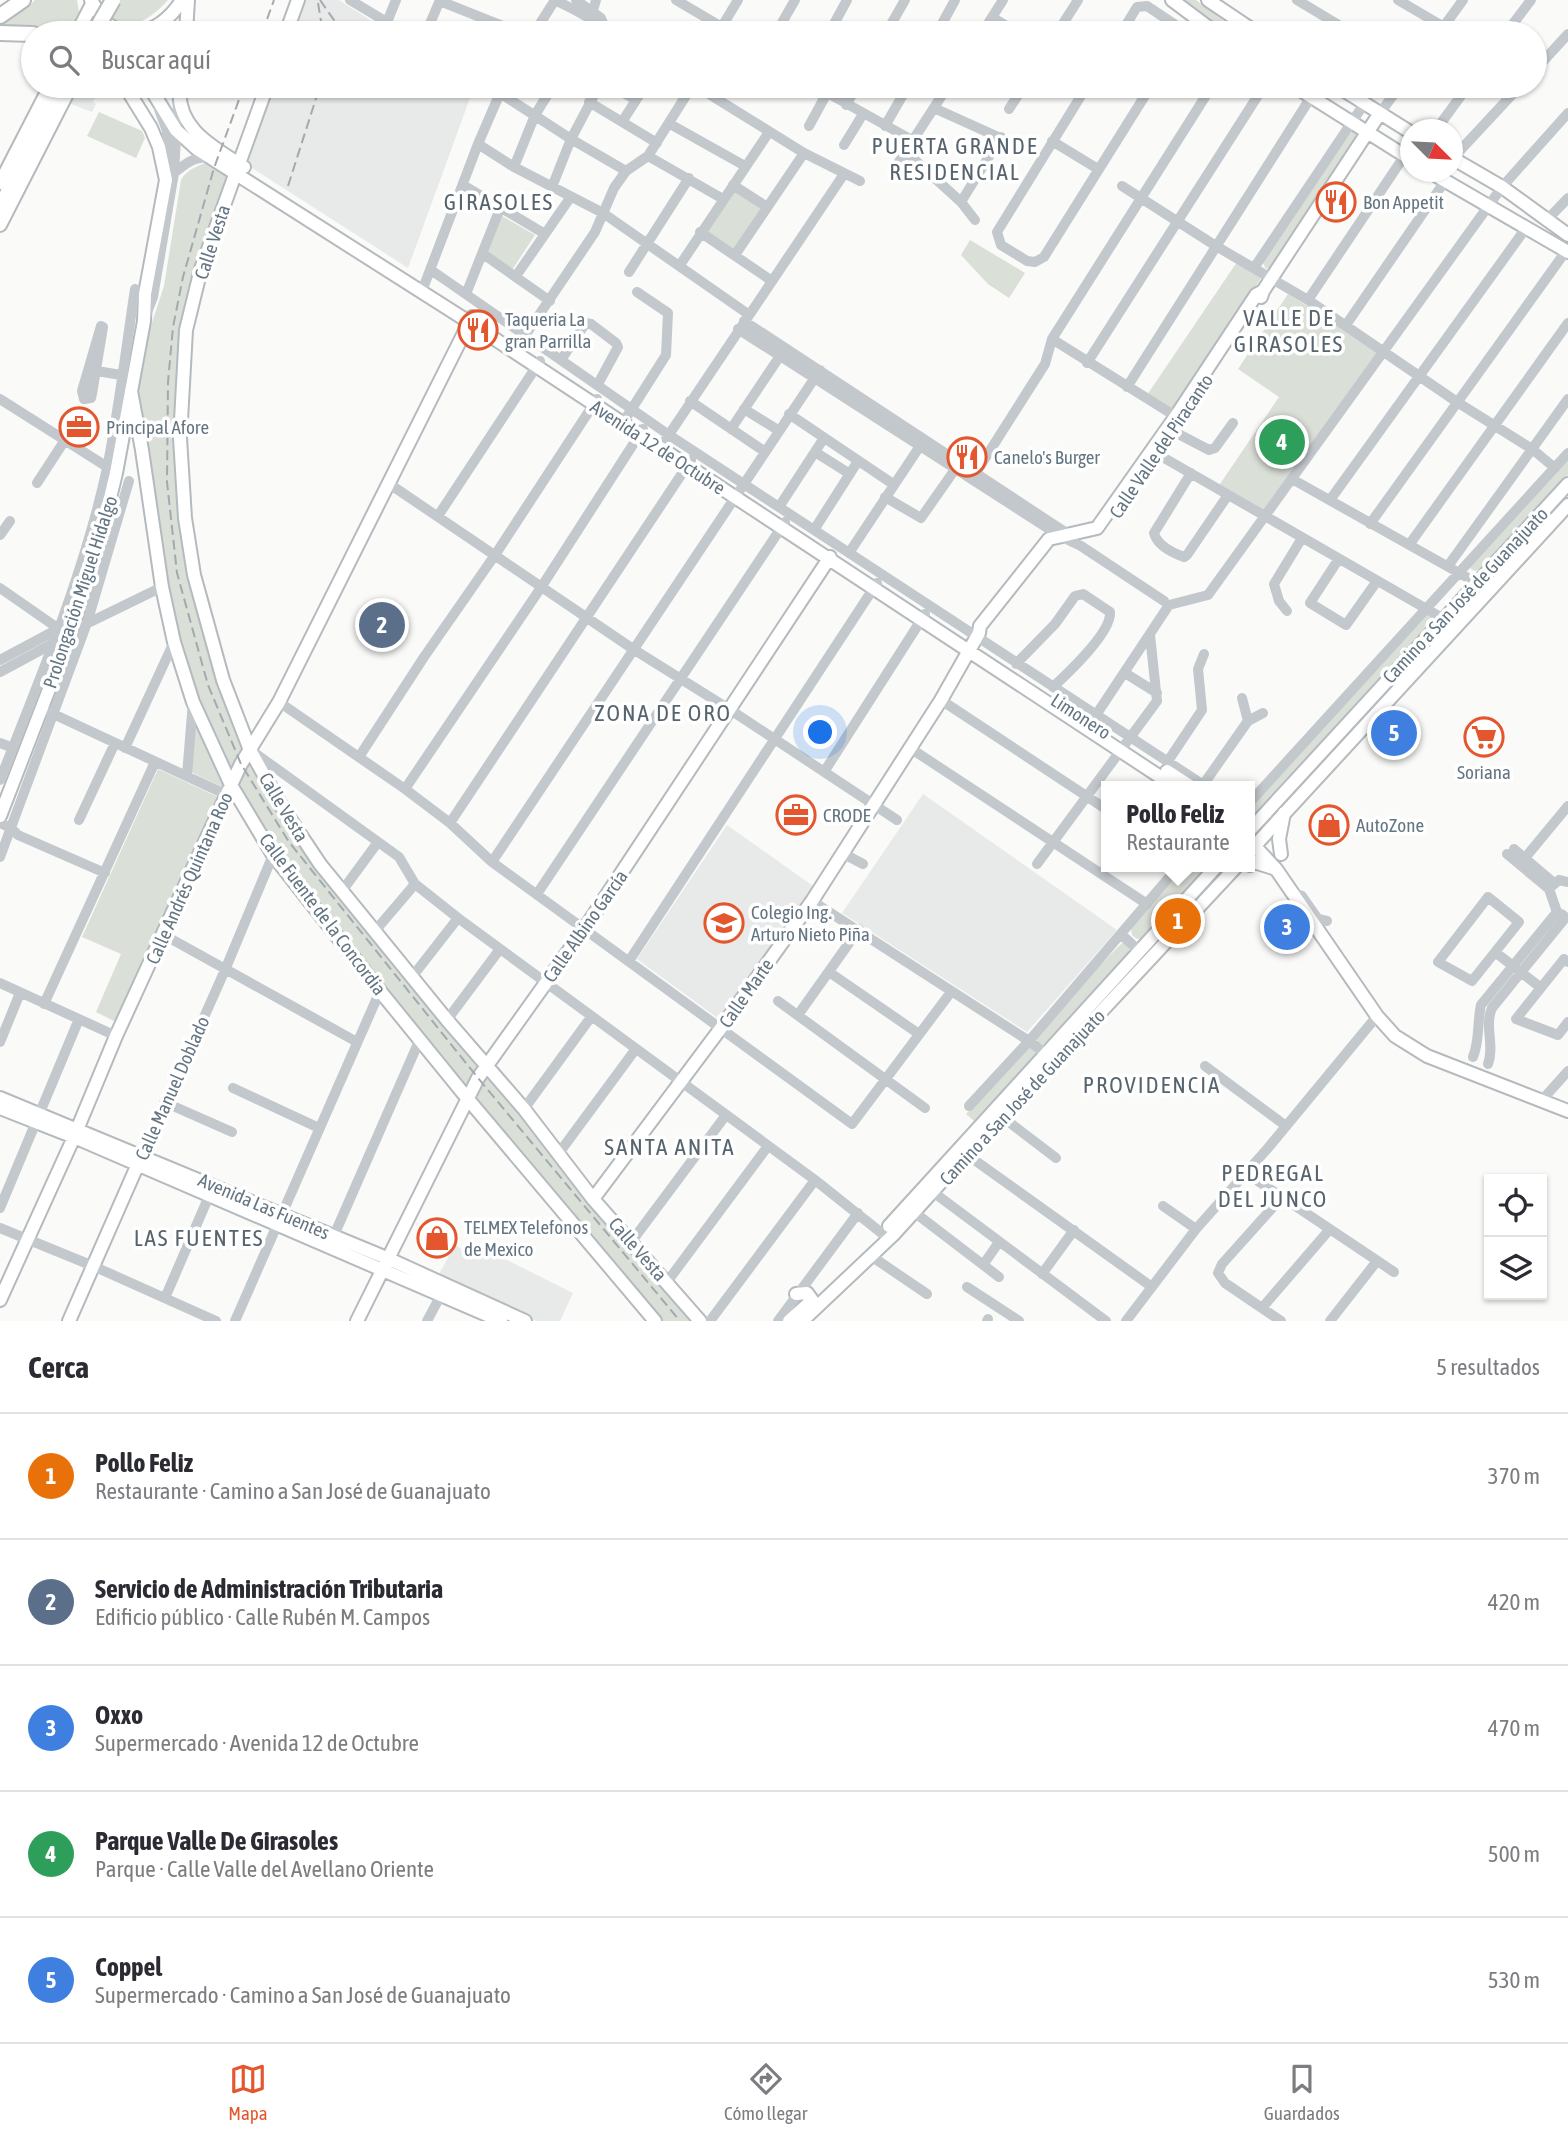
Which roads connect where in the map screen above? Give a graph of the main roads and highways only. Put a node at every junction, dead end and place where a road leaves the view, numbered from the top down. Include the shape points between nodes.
1 (10, 0) edge
2 (23, 0) edge
3 (113, 0) edge
4 (182, 0) edge
5 (188, 0) edge
6 (298, 0) edge
7 (1208, 0) edge
8 (92, 2) edge
9 (1168, 6) edge
10 (0, 8) edge
11 (0, 16) edge
12 (82, 21) edge
13 (101, 21) edge
14 (103, 21) edge
15 (164, 21) edge
16 (187, 21) edge
17 (290, 21) edge
18 (1195, 21) edge
19 (1236, 21) edge
20 (0, 33) edge
21 (21, 34) edge
22 (53, 98) edge
23 (54, 98) edge
24 (56, 98) edge
25 (132, 98) edge
26 (157, 98) edge
27 (180, 98) edge
28 (262, 98) edge
29 (1313, 98) edge
30 (1355, 98) edge
31 (1380, 113) junction
32 (1400, 126) edge
33 (1368, 133) junction
34 (1400, 152) edge
35 (233, 164) junction
36 (1463, 164) edge
37 (1447, 182) edge
38 (0, 183) edge
39 (0, 210) edge
40 (0, 225) edge
41 (1568, 235) edge
42 (1567, 251) edge
43 (471, 319) junction
44 (131, 391) junction
45 (595, 401) junction
46 (642, 432) junction
47 (1568, 484) edge
48 (1568, 505) edge
49 (833, 552) junction
50 (974, 641) junction
51 (1126, 744) junction
52 (250, 750) junction
53 (1168, 781) edge
54 (1190, 781) edge
55 (229, 790) junction
56 (1284, 811) junction
57 (0, 816) edge
58 (1255, 832) edge
59 (1255, 834) edge
60 (1255, 842) edge
61 (1280, 854) dead end
62 (1255, 862) edge
63 (1276, 869) junction
64 (1211, 872) edge
65 (1231, 872) edge
66 (1238, 872) edge
67 (1224, 880) junction
68 (1050, 1058) junction
69 (486, 1066) junction
70 (0, 1098) edge
71 (467, 1098) junction
72 (0, 1108) edge
73 (1000, 1110) junction
74 (1568, 1111) edge
75 (38, 1118) junction
76 (76, 1133) junction
77 (140, 1160) junction
78 (593, 1199) junction
79 (886, 1236) junction
80 (386, 1264) junction
81 (444, 1289) junction
82 (796, 1294) road end
83 (0, 1300) edge
84 (815, 1303) junction
85 (518, 1320) edge
86 (806, 1320) edge
87 (69, 1321) edge
88 (357, 1321) edge
89 (501, 1321) edge
90 (655, 1321) edge
91 (700, 1321) edge
92 (789, 1321) edge

1 - 10 highway
2 - 11 highway
3 - 13 highway, bridge
4 - 15 main road
5 - 16 main road
6 - 17 main road
7 - 19 main road
8 - 12 main road
8 - 14 main road
9 - 18 main road
20 - 21 highway
22 - 38 main road
23 - 39 highway
24 - 40 main road
25 - 44 main road, Prolongación Miguel Hidalgo via 151,128 170,176 145,295 144,321 126,370
26 - 35 main road, Avenida 12 de Octubre via 176,130 197,149
27 - 35 main road, Avenida 12 de Octubre via 194,133
28 - 35 main road, Calle Vesta
29 - 33 main road
30 - 31 main road
31 - 32 main road
31 - 33 main road, Calle Valle del Piracanto
33 - 34 main road
33 - 50 main road, Calle Valle del Piracanto via 1101,533 1053,544
35 - 43 main road, Avenida 12 de Octubre
35 - 52 main road, Calle Vesta via 186,330 180,438 194,575 223,680
36 - 41 main road
37 - 42 main road
43 - 45 main road, Avenida 12 de Octubre via 519,345
43 - 52 main road, Calle Andrés Quintana Roo via 279,702
44 - 55 main road, Calle Fuente de la Concordia via 174,642
44 - 57 main road, Prolongación Miguel Hidalgo via 99,544 67,629 48,712
45 - 46 main road, Avenida 12 de Octubre
45 - 46 main road, Avenida 12 de Octubre via 629,413
46 - 49 main road, Avenida 12 de Octubre
47 - 58 main road, Camino a San José de Guanajuato
48 - 56 main road, Camino a San José de Guanajuato
49 - 50 main road, Avenida 12 de Octubre via 923,616
49 - 69 main road, Calle Albino García via 585,928
50 - 51 main road, Avenida 12 de Octubre
50 - 78 main road, Calle Marte via 812,901
51 - 53 main road, Avenida 12 de Octubre
51 - 54 main road, Limonero
52 - 55 main road, Calle Andrés Quintana Roo
52 - 69 main road, Calle Vesta via 320,864
55 - 71 main road, Calle Fuente de la Concordia via 273,855
55 - 76 main road, Calle Andrés Quintana Roo
56 - 59 main road, Camino a San José de Guanajuato
56 - 61 main road
60 - 63 main road
62 - 63 main road
63 - 74 main road via 1395,1036 1427,1056
64 - 68 main road, Camino a San José de Guanajuato
65 - 67 main road, Camino a San José de Guanajuato
66 - 67 main road
67 - 68 main road, Camino a San José de Guanajuato
68 - 73 main road, Camino a San José de Guanajuato
69 - 71 main road, Calle Albino García
69 - 78 main road, Calle Vesta
70 - 75 main road, Avenida Las Fuentes
71 - 80 main road, Calle Albino García
71 - 90 main road, Calle Fuente de la Concordia
72 - 75 main road, Avenida Las Fuentes
73 - 79 main road, Camino a San José de Guanajuato
73 - 79 main road, Camino a San José de Guanajuato via 965,1144 966,1154 933,1192
75 - 76 main road, Avenida Las Fuentes
76 - 77 main road, Avenida Las Fuentes
76 - 83 main road, Calle Andrés Quintana Roo
77 - 80 main road, Avenida Las Fuentes
77 - 87 main road, Calle Manuel Doblado
78 - 91 main road, Calle Vesta
79 - 84 main road, Camino a San José de Guanajuato
79 - 84 main road, Camino a San José de Guanajuato via 871,1256
80 - 81 main road, Avenida Las Fuentes
80 - 88 main road, Calle Albino García
81 - 85 main road, Avenida Las Fuentes
81 - 89 main road, Avenida Las Fuentes
82 - 84 main road via 807,1293
84 - 86 main road, Camino a San José de Guanajuato
84 - 92 main road, Camino a San José de Guanajuato

